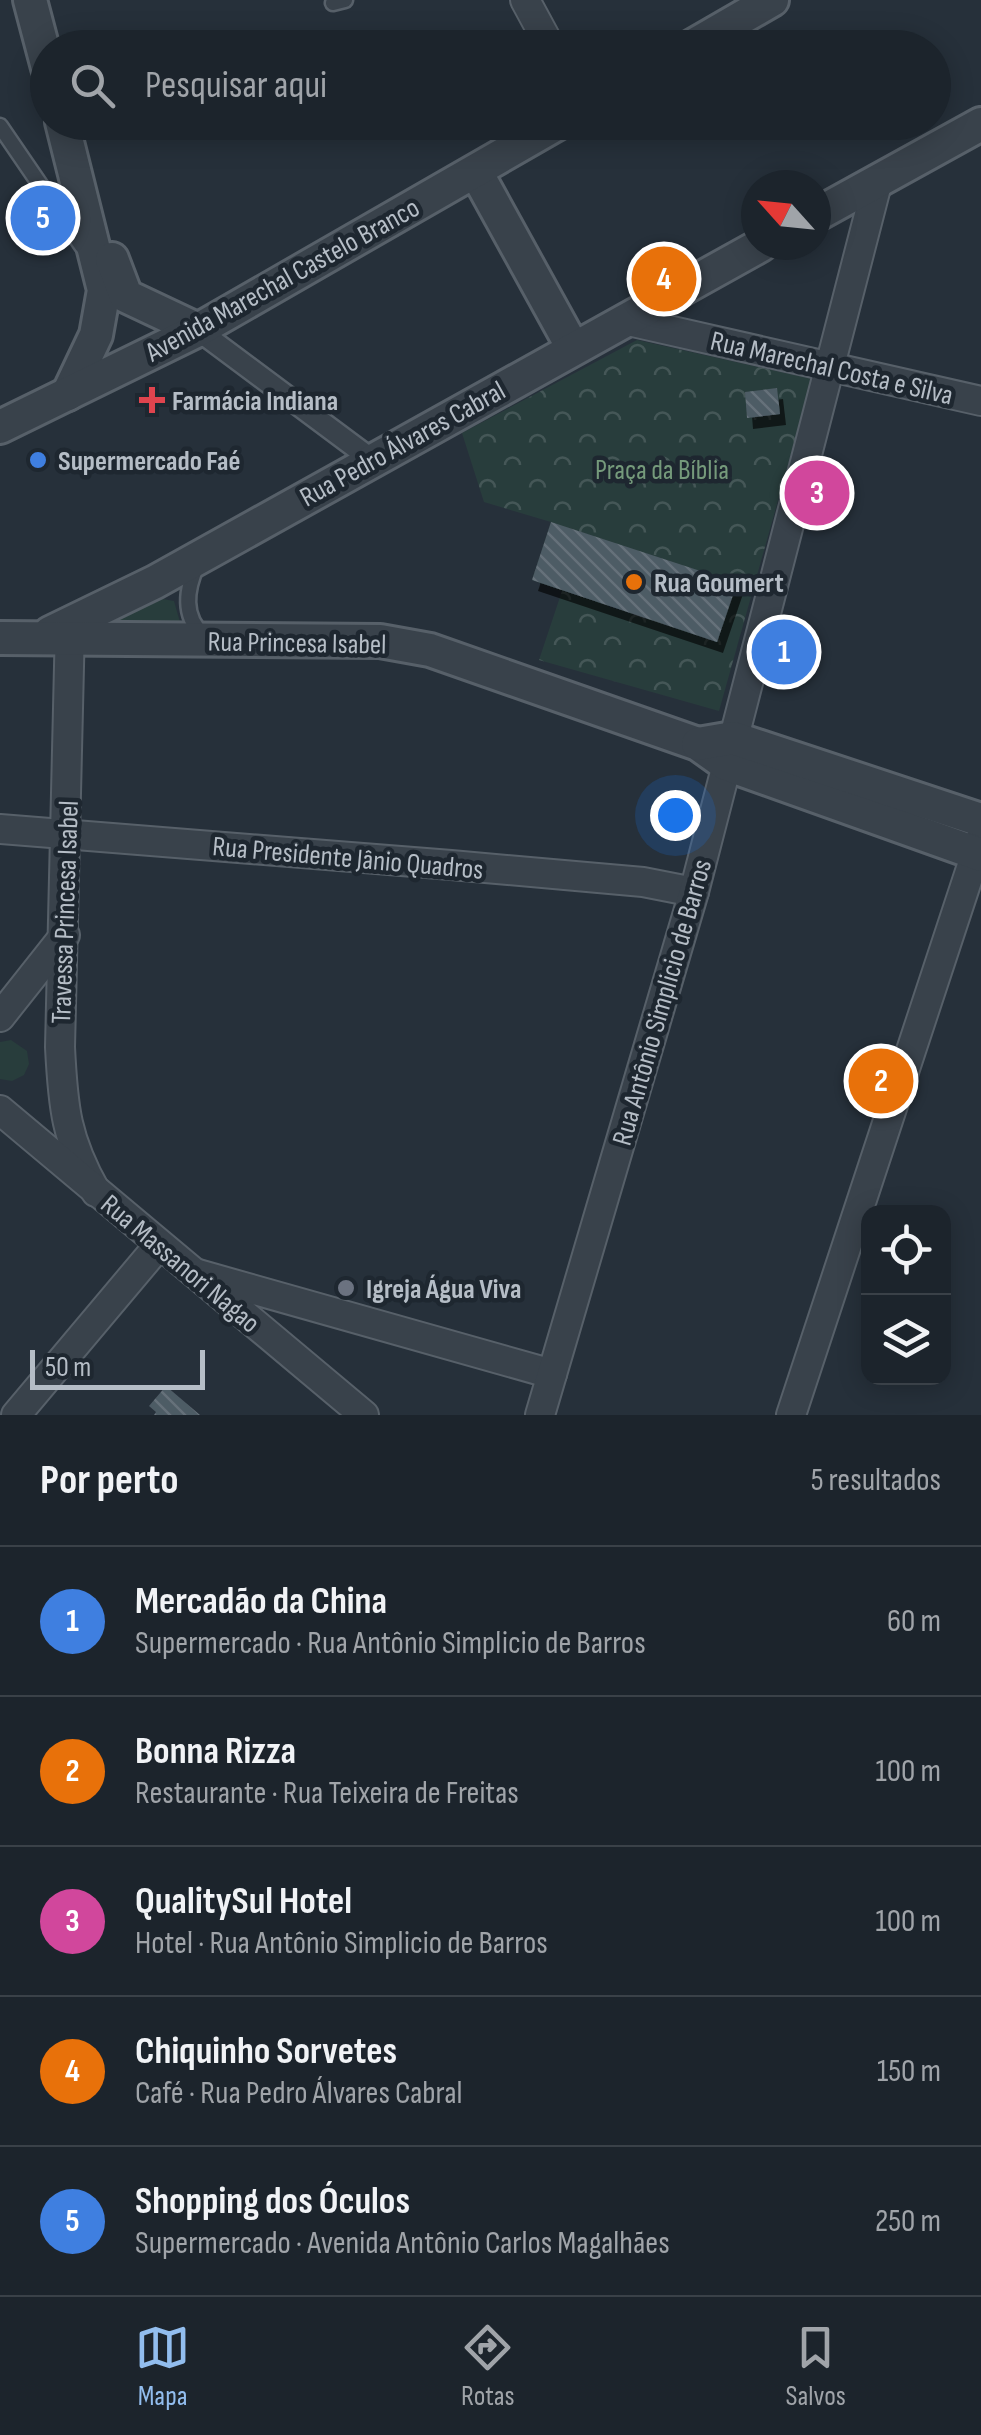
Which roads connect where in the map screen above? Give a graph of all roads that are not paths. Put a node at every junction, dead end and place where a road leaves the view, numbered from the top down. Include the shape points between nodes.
1 (30, 0) edge
2 (50, 0) edge
3 (525, 0) edge
4 (772, 0) edge
5 (38, 30) edge
6 (58, 30) edge
7 (541, 30) edge
8 (720, 30) edge
9 (981, 124) edge
10 (0, 126) edge
11 (67, 140) edge
12 (84, 140) edge
13 (530, 140) edge
14 (476, 172) junction
15 (878, 180) junction
16 (831, 207) edge
17 (741, 256) edge
18 (102, 276) junction
19 (624, 320) junction
20 (198, 330) junction
21 (573, 348) junction
22 (831, 366) junction
23 (68, 394) junction
24 (981, 401) edge
25 (0, 427) edge
26 (371, 459) junction
27 (200, 557) junction
28 (60, 633) junction
29 (0, 638) edge
30 (208, 640) junction
31 (730, 751) junction
32 (981, 820) edge
33 (0, 828) edge
34 (68, 834) junction
35 (980, 849) edge
36 (694, 892) junction
37 (65, 935) junction
38 (0, 1016) edge
39 (0, 1110) edge
40 (96, 1192) junction
41 (159, 1245) junction
42 (188, 1271) junction
43 (552, 1374) junction
44 (0, 1401) edge
45 (16, 1415) edge
46 (364, 1415) edge
47 (540, 1415) edge
48 (791, 1415) edge

1 - 5 street
2 - 6 street
3 - 7 street
4 - 8 street
9 - 15 street
10 - 18 lane
11 - 18 street
12 - 20 street via 119,288 136,304
13 - 14 street, Avenida Marechal Castelo Branco
14 - 20 street, Avenida Marechal Castelo Branco
14 - 21 street
15 - 16 street
15 - 22 street, Rua Antônio Simplicio de Barros
17 - 19 street, Rua Pedro Álvares Cabral
18 - 23 street via 96,335
19 - 21 street, Rua Pedro Álvares Cabral
19 - 22 street, Rua Marechal Costa e Silva
20 - 23 street, Avenida Marechal Castelo Branco
20 - 26 street
21 - 26 street, Rua Pedro Álvares Cabral
22 - 24 street, Rua Marechal Costa e Silva
22 - 31 street, Rua Antônio Simplicio de Barros
23 - 25 street, Avenida Marechal Castelo Branco
26 - 27 street, Rua Pedro Álvares Cabral
27 - 28 street, Rua Pedro Álvares Cabral
27 - 30 lane via 188,607 194,627
28 - 29 street, Rua Princesa Isabel
28 - 30 street, Rua Princesa Isabel
28 - 34 street, Travessa Princesa Isabel
30 - 31 street, Rua Princesa Isabel via 345,639 430,650
31 - 32 street
31 - 35 street
31 - 36 street, Rua Antônio Simplicio de Barros
33 - 34 street, Rua Presidente Jânio Quadros
34 - 36 street, Rua Presidente Jânio Quadros via 643,882
34 - 37 street, Travessa Princesa Isabel
35 - 48 street
36 - 43 street, Rua Antônio Simplicio de Barros
37 - 38 street
37 - 40 street, Travessa Princesa Isabel via 63,1117
39 - 40 street, Rua Massanori Nagao
40 - 41 street, Rua Massanori Nagao
41 - 42 street, Rua Massanori Nagao
41 - 45 street
42 - 43 street
42 - 46 street, Rua Massanori Nagao
43 - 47 street, Rua Antônio Simplicio de Barros
44 - 45 street

